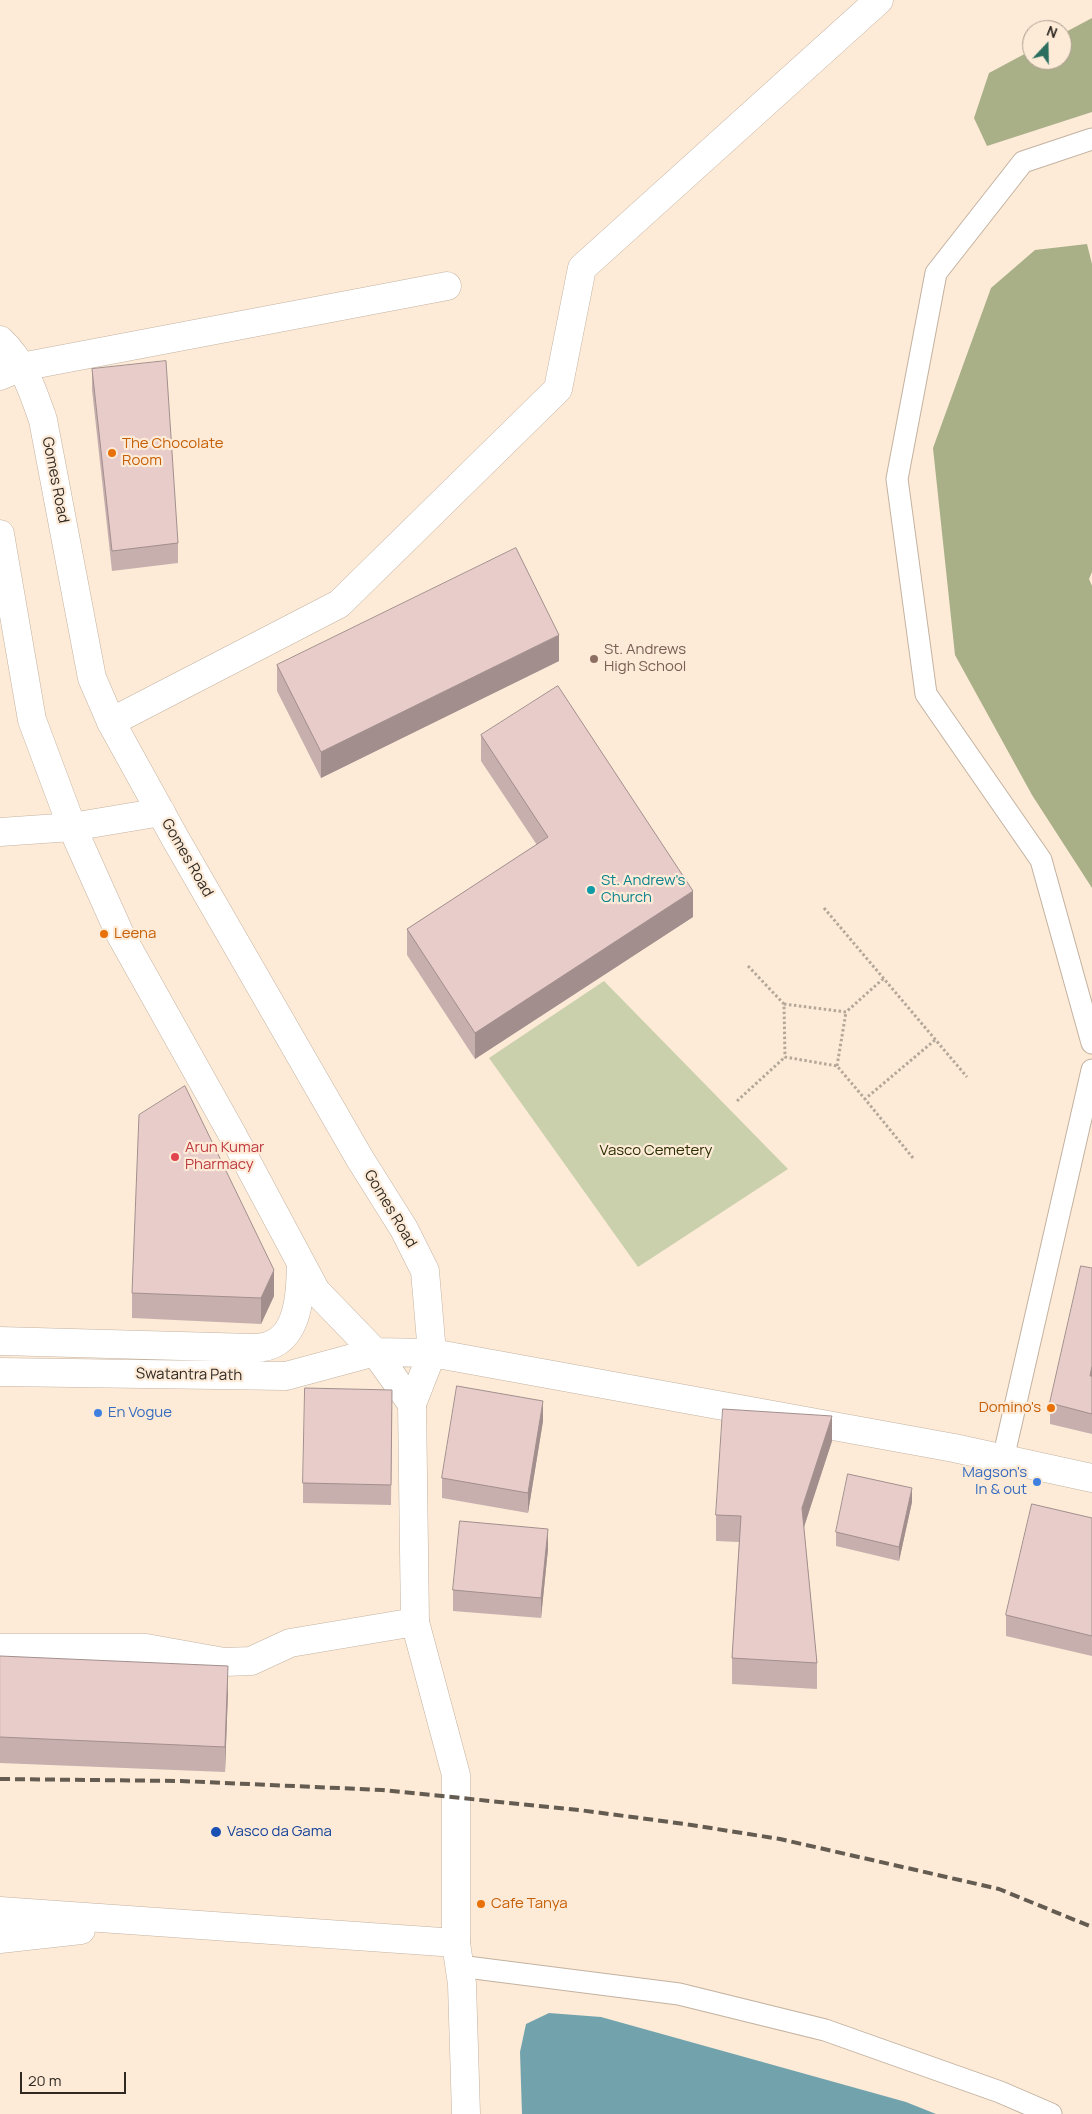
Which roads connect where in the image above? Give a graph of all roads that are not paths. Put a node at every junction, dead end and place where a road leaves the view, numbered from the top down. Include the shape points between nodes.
1 (879, 0) edge
2 (1092, 139) edge
3 (447, 286) dead end
4 (0, 340) edge
5 (10, 372) edge
6 (0, 534) edge
7 (111, 722) junction
8 (161, 812) junction
9 (72, 827) junction
10 (0, 832) edge
11 (1092, 1043) edge
12 (1092, 1070) edge
13 (301, 1264) junction
14 (0, 1341) edge
15 (375, 1352) junction
16 (432, 1352) junction
17 (0, 1372) edge
18 (412, 1404) junction
19 (1003, 1459) junction
20 (1092, 1478) edge
21 (415, 1622) junction
22 (0, 1648) edge
23 (0, 1911) edge
24 (144, 1923) junction
25 (0, 1939) edge
26 (458, 1955) junction
27 (466, 2114) edge
28 (1051, 2114) edge

1 - 7 main road via 582,268 558,389 339,604
2 - 11 lane via 1023,162 936,273 897,480 926,694 1041,860
3 - 5 main road
4 - 5 main road, Gomes Road via 10,349
5 - 7 main road, Gomes Road via 30,385 50,452 92,678
6 - 9 main road via 32,720
7 - 8 main road, Gomes Road
8 - 9 main road
8 - 16 main road, Gomes Road via 360,1159 404,1228 425,1271
9 - 10 main road
9 - 13 main road via 118,932
12 - 19 lane
13 - 14 main road, Swatantra Path via 300,1290 292,1324 272,1346
13 - 15 main road via 316,1291
15 - 16 main road, Swatantra Path
15 - 17 main road, Swatantra Path via 286,1376
15 - 18 main road
16 - 18 main road
16 - 19 main road, Swatantra Path
18 - 21 main road
19 - 20 main road, Swatantra Path
21 - 22 main road via 290,1643 251,1661 224,1662 146,1648
21 - 26 main road via 456,1775
23 - 24 main road
24 - 25 main road
24 - 26 main road
26 - 27 main road
26 - 28 lane via 679,1994 825,2030 1000,2092

